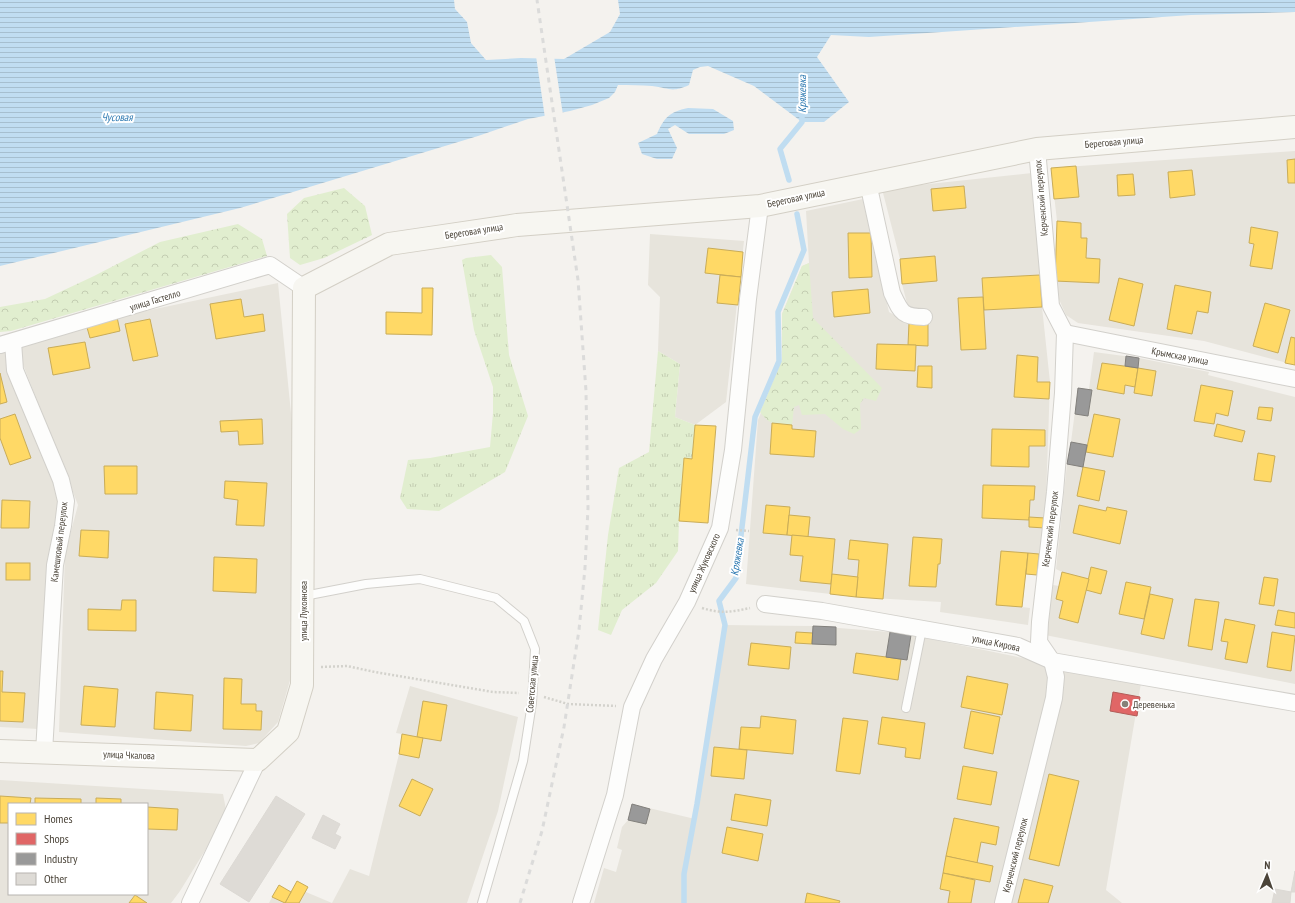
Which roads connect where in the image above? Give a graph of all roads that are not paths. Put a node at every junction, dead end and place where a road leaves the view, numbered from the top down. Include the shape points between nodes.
1 (1295, 127) edge
2 (1037, 149) junction
3 (868, 183) junction
4 (760, 206) junction
5 (304, 288) junction
6 (924, 317) dead end
7 (1066, 333) junction
8 (6, 344) edge
9 (1295, 379) edge
10 (303, 596) junction
11 (765, 604) dead end
12 (922, 629) junction
13 (1052, 660) junction
14 (1295, 703) edge
15 (906, 708) dead end
16 (0, 751) edge
17 (44, 752) junction
18 (258, 760) junction
19 (190, 903) edge
20 (482, 903) edge
21 (581, 903) edge
22 (1003, 903) edge

1 - 2 street, Береговая улица
2 - 3 street, Береговая улица
2 - 7 street, Керченский переулок via 1051,306
3 - 4 street, Береговая улица
3 - 6 street via 892,293 899,308 910,317
4 - 5 street, Береговая улица via 517,225 389,244
4 - 21 street, улица Жуковского via 733,450 720,528 687,602 654,660 632,707 615,796
5 - 8 street, улица Гастелло via 270,265
5 - 10 street, улица Лукоянова
7 - 9 street, Крымская улица
7 - 13 street, Керченский переулок via 1063,393 1039,642
8 - 17 street, Камешковый переулок via 61,480 66,501 55,565
10 - 18 street, улица Лукоянова via 302,685 288,732
10 - 20 lane, Советская улица via 366,584 420,579 496,598 524,621 535,649 523,761
11 - 12 street, улица Кирова via 822,611
12 - 13 street, улица Кирова via 1018,646
12 - 15 lane
13 - 14 street, улица Кирова
13 - 22 street, Керченский переулок via 1056,677 1054,698
16 - 17 street, улица Чкалова
17 - 18 street, улица Чкалова
18 - 19 street, улица Лукоянова

